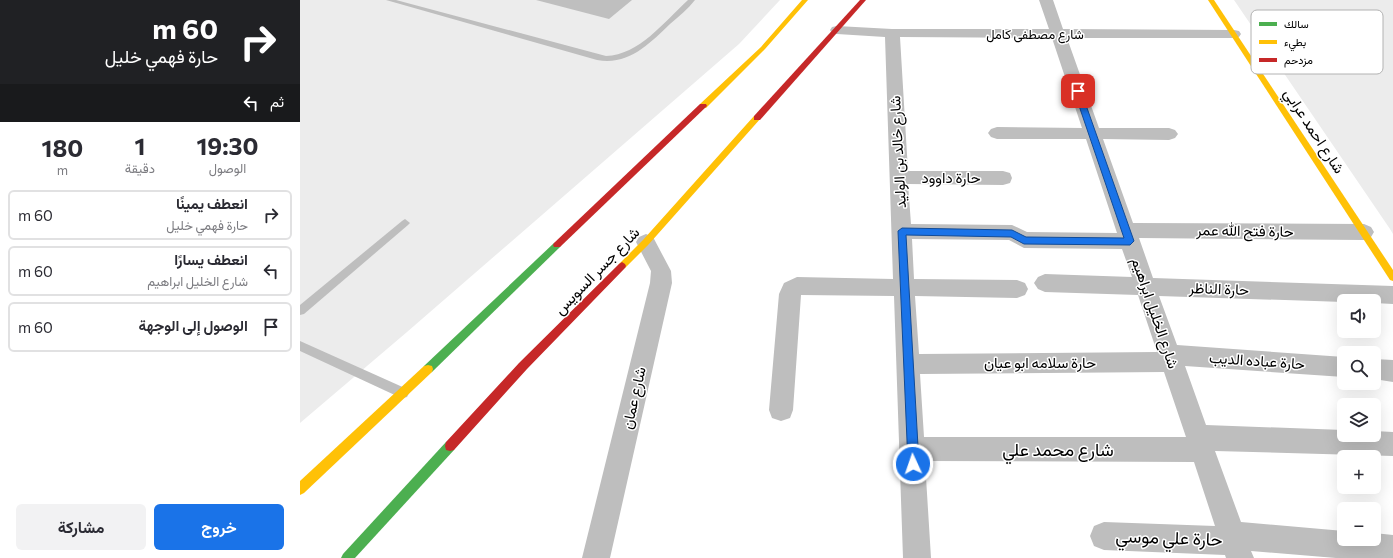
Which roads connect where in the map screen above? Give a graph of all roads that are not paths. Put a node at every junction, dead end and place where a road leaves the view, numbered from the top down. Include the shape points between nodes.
1 (389, 0) edge
2 (692, 0) edge
3 (805, 0) edge
4 (863, 0) edge
5 (1046, 0) edge
6 (1211, 0) edge
7 (837, 30) junction
8 (892, 33) junction
9 (1058, 34) junction
10 (1234, 34) junction
11 (1251, 60) edge
12 (1260, 74) edge
13 (997, 133) dead end
14 (1092, 134) junction
15 (1169, 134) dead end
16 (899, 177) junction
17 (1003, 178) dead end
18 (405, 223) dead end
19 (902, 231) junction
20 (1364, 232) junction
21 (1128, 236) junction
22 (646, 242) junction
23 (1393, 277) edge
24 (1045, 283) dead end
25 (1145, 286) junction
26 (904, 288) junction
27 (1017, 289) dead end
28 (1393, 295) edge
29 (300, 310) edge
30 (300, 346) edge
31 (1171, 359) junction
32 (908, 364) junction
33 (1337, 367) edge
34 (1381, 370) edge
35 (1393, 371) edge
36 (403, 393) junction
37 (781, 410) dead end
38 (1200, 444) junction
39 (1393, 444) edge
40 (912, 449) junction
41 (300, 489) edge
42 (369, 535) junction
43 (1104, 536) dead end
44 (1236, 545) edge
45 (1393, 549) edge
46 (364, 552) dead end
47 (347, 558) edge
48 (596, 558) edge
49 (918, 558) edge

1 - 2 lane via 611,59 640,48
3 - 36 main road via 763,48
4 - 7 main road, شارع جسر السويس
5 - 9 street, شارع الخليل ابراهيم
6 - 10 main road, شارع احمد عرابي
7 - 8 street, شارع مصطفى كامل
7 - 22 main road, شارع جسر السويس
8 - 9 street, شارع مصطفى كامل
8 - 16 street, شارع خالد بن الوليد
9 - 10 street, شارع مصطفى كامل
9 - 14 street, شارع الخليل ابراهيم
10 - 11 main road, شارع احمد عرابي
12 - 20 main road, شارع احمد عرابي
13 - 14 street
14 - 15 street
14 - 21 street, شارع الخليل ابراهيم
16 - 17 street, حارة داوود
16 - 19 street, شارع خالد بن الوليد
18 - 29 lane
19 - 21 street, حارة فتح الله عمر via 1012,234 1024,240
19 - 26 street, شارع خالد بن الوليد
20 - 21 street, حارة فتح الله عمر
20 - 23 main road, شارع احمد عرابي
21 - 25 street, شارع الخليل ابراهيم
22 - 42 main road, شارع جسر السويس via 523,366
22 - 48 street, شارع عمان via 661,271 661,283
24 - 25 street, حارة الناظر
25 - 28 street, حارة الناظر
25 - 31 street, شارع الخليل ابراهيم
26 - 27 street
26 - 32 street, شارع خالد بن الوليد
26 - 37 street via 797,286 792,290
30 - 36 lane
31 - 32 street, حارة سلامه ابو عيان
31 - 33 street, حارة عباده الديب
31 - 38 street, شارع الخليل ابراهيم
32 - 40 street, شارع خالد بن الوليد
34 - 35 street
36 - 41 main road
38 - 39 street, شارع محمد علي
38 - 40 street, شارع محمد علي
38 - 44 street, شارع الخليل ابراهيم
40 - 49 street, شارع خالد بن الوليد
42 - 46 main road
42 - 47 main road, شارع جسر السويس
43 - 44 street, حارة علي موسي
44 - 45 street, حارة علي موسي

